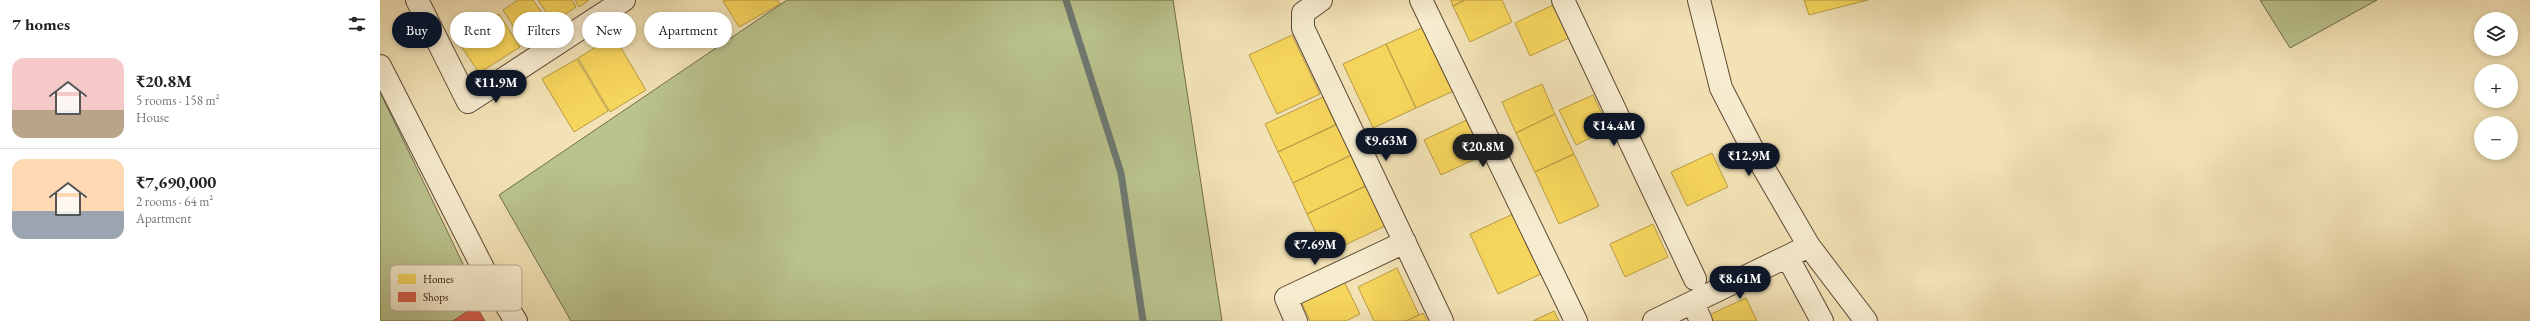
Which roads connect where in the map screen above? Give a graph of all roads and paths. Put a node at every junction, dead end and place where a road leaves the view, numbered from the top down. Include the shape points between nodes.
1 (417, 0) edge
2 (624, 0) edge
3 (1321, 0) edge
4 (1421, 0) edge
5 (1563, 0) edge
6 (1699, 0) edge
7 (380, 66) edge
8 (1405, 242) junction
9 (1809, 246) junction
10 (1788, 258) junction
11 (481, 265) edge
12 (1696, 279) dead end
13 (510, 311) edge
14 (1698, 312) edge
15 (516, 321) edge
16 (1296, 321) edge
17 (1442, 321) edge
18 (1576, 321) edge
19 (1654, 321) edge
20 (1822, 321) edge
21 (1866, 321) edge

1 - 2 street via 468,102
3 - 8 street via 1303,14 1303,28
4 - 18 street
5 - 12 street
6 - 9 street via 1721,88 1753,150
7 - 11 street
8 - 16 street via 1286,298
8 - 17 street
9 - 10 street
9 - 21 street
10 - 14 street
10 - 20 street
13 - 15 street
14 - 19 street

